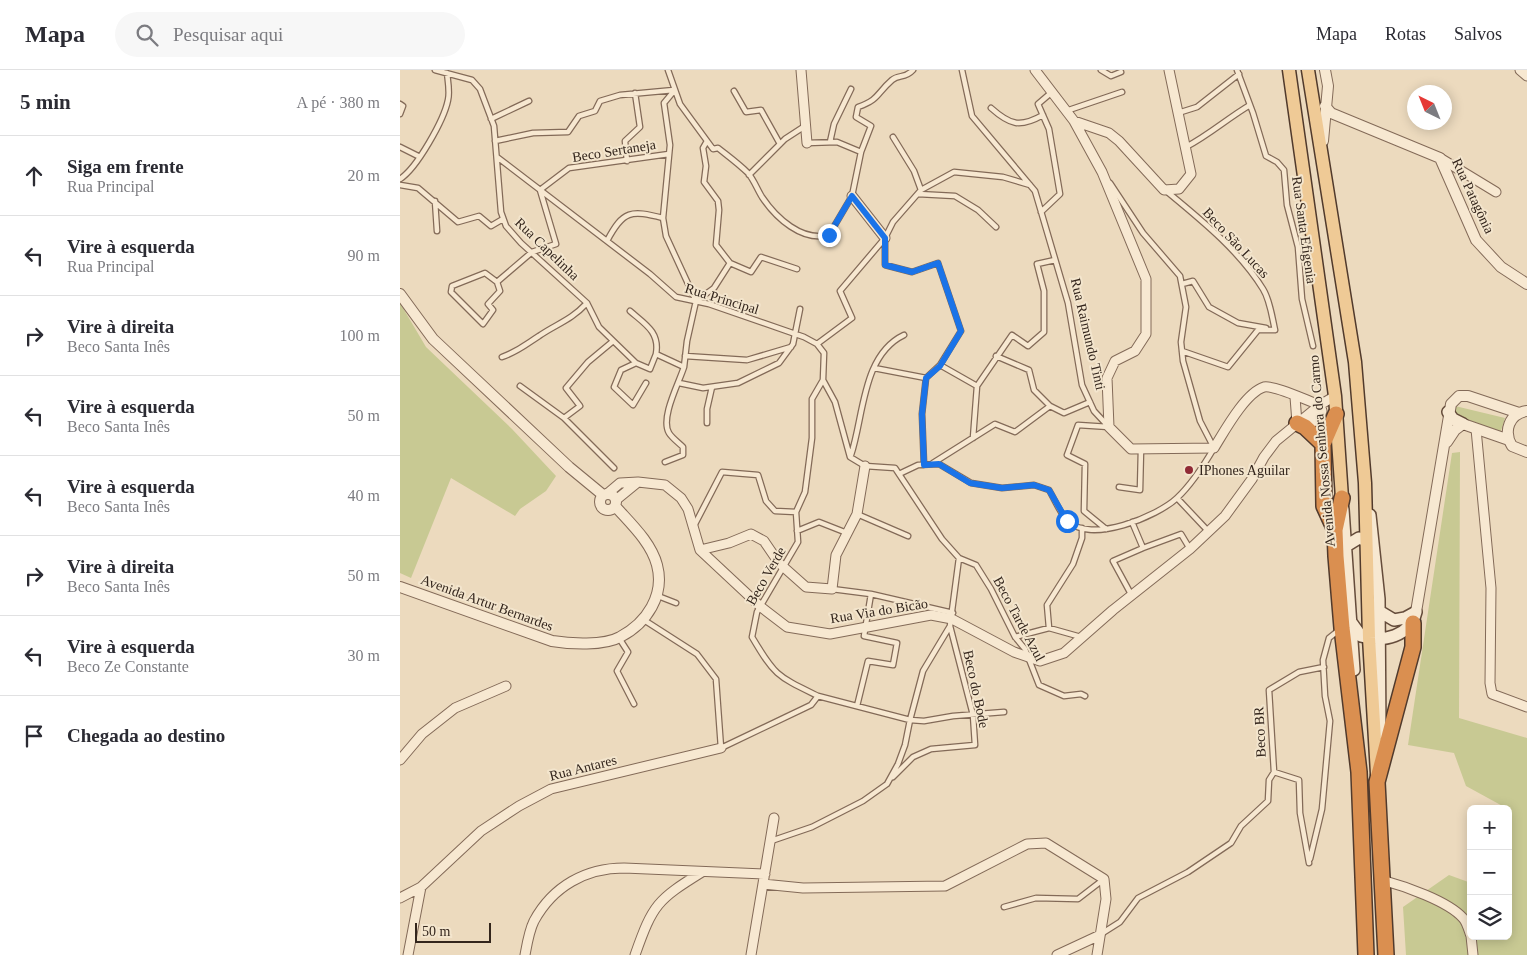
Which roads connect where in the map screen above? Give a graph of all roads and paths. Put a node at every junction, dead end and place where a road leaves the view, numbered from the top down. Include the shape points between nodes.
1 (436, 70) edge
2 (801, 70) edge
3 (913, 70) edge
4 (962, 70) edge
5 (1035, 70) edge
6 (1101, 70) edge
7 (1169, 70) edge
8 (1288, 70) edge
9 (1308, 70) edge
10 (1325, 70) edge
11 (1520, 70) edge
12 (669, 71) edge
13 (446, 72) edge
14 (1121, 72) dead end
15 (1238, 72) edge
16 (1527, 76) edge
17 (674, 90) junction
18 (851, 90) dead end
19 (734, 91) dead end
20 (1052, 92) junction
21 (1122, 92) dead end
22 (635, 93) junction
23 (529, 101) dead end
24 (400, 104) edge
25 (1250, 105) junction
26 (1325, 106) junction
27 (991, 108) dead end
28 (1066, 111) junction
29 (1178, 113) junction
30 (400, 114) edge
31 (1042, 115) junction
32 (1338, 115) junction
33 (491, 119) junction
34 (1074, 121) junction
35 (1324, 124) junction
36 (805, 126) junction
37 (893, 137) dead end
38 (495, 141) junction
39 (707, 141) junction
40 (830, 142) junction
41 (807, 143) joint
42 (780, 144) junction
43 (400, 147) edge
44 (1186, 147) junction
45 (1321, 151) junction
46 (861, 152) junction
47 (669, 154) junction
48 (420, 157) junction
49 (496, 157) junction
50 (1440, 158) junction
51 (627, 161) junction
52 (1102, 172) junction
53 (749, 174) junction
54 (400, 179) edge
55 (400, 185) edge
56 (1030, 185) junction
57 (540, 190) junction
58 (1164, 190) junction
59 (920, 192) junction
60 (1496, 192) dead end
61 (852, 196) junction
62 (435, 201) junction
63 (1041, 212) junction
64 (663, 218) junction
65 (503, 219) junction
66 (996, 227) dead end
67 (436, 232) dead end
68 (885, 238) junction
69 (607, 241) junction
70 (532, 252) junction
71 (1055, 260) junction
72 (730, 263) junction
73 (797, 269) dead end
74 (497, 282) junction
75 (1182, 284) junction
76 (1527, 284) edge
77 (400, 294) edge
78 (696, 300) junction
79 (587, 303) junction
80 (800, 309) dead end
81 (630, 311) dead end
82 (1275, 330) junction
83 (795, 334) junction
84 (904, 335) dead end
85 (612, 342) junction
86 (817, 344) junction
87 (1313, 346) dead end
88 (791, 347) junction
89 (1182, 351) junction
90 (656, 354) junction
91 (686, 356) junction
92 (996, 356) junction
93 (502, 357) dead end
94 (636, 364) junction
95 (940, 366) junction
96 (684, 367) junction
97 (874, 368) junction
98 (926, 378) junction
99 (823, 380) junction
100 (646, 382) dead end
101 (679, 383) junction
102 (520, 386) dead end
103 (977, 386) junction
104 (712, 387) junction
105 (1295, 396) junction
106 (1335, 396) junction
107 (1090, 402) junction
108 (1320, 405) junction
109 (1050, 406) junction
110 (1448, 412) junction
111 (1523, 412) edge
112 (1336, 414) junction
113 (564, 418) junction
114 (707, 423) dead end
115 (1297, 423) junction
116 (1462, 424) junction
117 (1109, 427) junction
118 (1476, 429) junction
119 (973, 438) junction
120 (1509, 440) junction
121 (1323, 444) junction
122 (1445, 444) junction
123 (1142, 448) junction
124 (1214, 448) junction
125 (1527, 452) edge
126 (850, 457) junction
127 (665, 462) dead end
128 (931, 464) junction
129 (924, 465) junction
130 (864, 466) junction
131 (614, 468) dead end
132 (899, 474) junction
133 (638, 482) junction
134 (1119, 488) dead end
135 (603, 497) junction
136 (1177, 498) junction
137 (1342, 498) junction
138 (614, 506) junction
139 (796, 512) junction
140 (858, 514) junction
141 (1132, 522) junction
142 (693, 527) junction
143 (1082, 528) junction
144 (1107, 529) junction
145 (1335, 530) junction
146 (797, 532) junction
147 (1209, 532) junction
148 (848, 534) junction
149 (908, 536) dead end
150 (1370, 541) junction
151 (1346, 546) junction
152 (1143, 548) junction
153 (1190, 549) junction
154 (700, 550) junction
155 (959, 558) junction
156 (784, 567) junction
157 (400, 587) edge
158 (832, 589) junction
159 (871, 594) junction
160 (658, 596) junction
161 (1132, 596) junction
162 (676, 603) dead end
163 (761, 607) junction
164 (1379, 611) junction
165 (1415, 617) junction
166 (952, 619) junction
167 (644, 620) junction
168 (1346, 623) junction
169 (865, 626) junction
170 (1049, 628) junction
171 (1015, 637) junction
172 (1083, 637) junction
173 (619, 638) junction
174 (1374, 638) junction
175 (1029, 659) junction
176 (1324, 667) junction
177 (506, 686) dead end
178 (818, 696) junction
179 (1085, 696) dead end
180 (634, 704) dead end
181 (857, 706) junction
182 (1527, 707) edge
183 (1004, 712) dead end
184 (972, 715) junction
185 (910, 720) junction
186 (721, 748) junction
187 (400, 760) edge
188 (1274, 772) junction
189 (1377, 782) junction
190 (887, 784) junction
191 (774, 818) dead end
192 (770, 841) junction
193 (702, 872) junction
194 (765, 874) junction
195 (1104, 879) junction
196 (1382, 880) junction
197 (763, 884) junction
198 (421, 886) junction
199 (400, 898) edge
200 (1004, 907) dead end
201 (1467, 927) edge
202 (1100, 935) junction
203 (1471, 940) edge
204 (408, 955) edge
205 (525, 955) edge
206 (635, 955) edge
207 (752, 955) edge
208 (1056, 955) edge
209 (1098, 955) edge
210 (1366, 955) edge
211 (1386, 955) edge
212 (1473, 955) edge

1 - 13 lane, Rua Capelinha
2 - 36 street
3 - 46 lane via 908,76 894,78 873,101 858,107 856,117 871,126
4 - 56 lane, Rua Raimundo Tinti via 972,116
5 - 20 street
6 - 14 lane via 1111,76
7 - 29 street
8 - 106 main road, Avenida Nossa Senhora do Carmo
9 - 45 main road
10 - 26 street via 1328,86
11 - 16 street
12 - 17 lane
13 - 33 lane, Rua Capelinha via 472,80 480,89
13 - 48 lane via 448,98 444,115
15 - 25 lane, Rua Santa Efigenia
15 - 29 lane via 1197,107
17 - 22 lane
17 - 39 lane via 680,104
17 - 47 lane via 664,103
18 - 40 lane via 834,124
19 - 42 lane via 746,112 761,110
20 - 28 street
20 - 31 lane via 1038,104
21 - 28 lane
22 - 38 lane via 600,101 595,111 579,116 568,132 533,133
22 - 51 lane via 640,127 625,141
23 - 33 lane
24 - 30 lane via 403,106
25 - 44 lane via 1224,120 1212,133
25 - 87 lane, Rua Santa Efigenia via 1266,156 1284,170 1287,205 1298,247 1302,299
26 - 32 street
26 - 35 street
27 - 31 lane via 1014,123 1028,124
28 - 34 street
29 - 44 street
31 - 63 lane via 1049,129 1060,194
32 - 35 street
32 - 50 street
33 - 38 lane, Rua Capelinha
34 - 52 street
34 - 58 street via 1108,133 1119,141
35 - 45 street
36 - 41 street
36 - 42 lane
37 - 59 lane via 914,171
38 - 49 lane, Rua Capelinha
39 - 53 lane via 713,149 718,148
39 - 72 lane via 703,148 704,182 718,201 716,245
40 - 41 lane
40 - 46 lane
42 - 53 lane
43 - 48 lane
44 - 58 street via 1191,174 1179,189
45 - 150 main road via 1355,362
46 - 61 lane
47 - 51 lane, Beco Sertaneja
47 - 64 lane
48 - 54 lane
49 - 57 lane, Rua Principal
49 - 65 lane, Rua Capelinha
50 - 60 street
50 - 76 street, Rua Patagônia via 1476,240 1501,267
51 - 57 lane, Beco Sertaneja via 569,168
52 - 75 lane via 1143,233 1173,266
52 - 117 street via 1146,278 1147,313 1146,334 1135,351 1115,361 1107,378
53 - 61 lane via 763,198 782,220 808,235 829,235
55 - 62 lane via 418,188
56 - 59 lane via 993,175 954,172
56 - 63 lane, Rua Raimundo Tinti
57 - 69 lane, Rua Principal
57 - 70 lane via 556,244
58 - 82 lane, Beco São Lucas via 1202,221 1264,290
59 - 66 lane via 955,196 978,210
59 - 68 lane via 894,222
61 - 68 street
62 - 65 lane via 458,222 479,216 491,226
62 - 67 lane
63 - 71 lane, Rua Raimundo Tinti
64 - 69 lane via 639,212 618,221
64 - 78 lane via 666,236
65 - 70 lane, Rua Capelinha
68 - 86 lane via 840,291 852,318
68 - 95 lane via 885,265 912,272 938,263 961,331
69 - 78 lane, Rua Principal via 676,297
70 - 74 lane
70 - 79 lane, Rua Capelinha
71 - 92 lane via 1037,264 1044,290 1044,332 1028,346 1012,335
71 - 107 lane, Rua Raimundo Tinti via 1068,303 1082,385
72 - 73 lane via 751,272 761,257
72 - 78 lane via 714,288
74 - 74 lane via 485,273 451,289 483,324 493,310 488,304 500,291
75 - 82 lane via 1193,281 1209,306 1238,322
75 - 89 lane via 1186,307
77 - 135 street via 433,339
78 - 83 lane, Rua Principal
78 - 91 lane
79 - 85 lane, Rua Capelinha via 598,327
79 - 93 lane via 572,318 539,336 524,349
80 - 83 lane
81 - 90 lane via 653,330 658,343
82 - 89 lane via 1258,330 1228,367
83 - 86 lane, Rua Principal
83 - 88 lane
84 - 97 lane via 892,341 878,356
85 - 94 lane, Rua Capelinha
85 - 113 lane via 588,362 566,388 580,406
86 - 99 lane via 824,353
88 - 91 lane via 747,360
88 - 104 lane via 779,363 738,383
89 - 124 lane via 1200,421
90 - 94 lane via 650,369
90 - 96 lane
91 - 96 lane
92 - 103 lane
92 - 109 lane via 1029,370 1034,390
94 - 100 lane via 621,370 614,387 633,405
95 - 98 lane
95 - 103 lane
96 - 101 lane
97 - 98 lane
97 - 126 lane via 860,410
98 - 129 lane via 922,414
99 - 126 lane via 835,402
99 - 139 lane, Beco Verde via 812,399 812,438 805,492
101 - 104 lane
101 - 127 lane via 667,413 667,427 669,434 683,447 683,455
102 - 113 lane
103 - 119 lane
104 - 114 lane
105 - 108 street
105 - 115 street
105 - 124 street via 1274,387 1264,387 1254,393
106 - 108 street
106 - 112 main road, Avenida Nossa Senhora do Carmo
107 - 109 lane via 1064,413
107 - 117 lane, Rua Raimundo Tinti
108 - 115 street via 1322,411 1311,424
109 - 119 lane via 1015,432 995,424
110 - 111 street via 1452,401 1463,395
110 - 116 main road
110 - 122 street
111 - 120 street via 1510,422
112 - 121 highway
112 - 137 main road, Avenida Nossa Senhora do Carmo
113 - 131 lane
115 - 121 highway
115 - 147 street via 1264,456 1239,498
116 - 118 street
116 - 122 street
117 - 123 street, Rua Raimundo Tinti via 1130,449
117 - 144 lane via 1078,425 1067,455 1085,464 1084,511
118 - 120 street
118 - 182 street via 1491,588 1492,694
119 - 128 lane
120 - 125 street via 1518,450
121 - 145 highway via 1324,506
122 - 165 street
123 - 124 street, Rua Raimundo Tinti
123 - 134 lane via 1140,490
124 - 136 lane
126 - 130 lane
128 - 129 lane
128 - 143 lane via 939,464 970,483 1002,488 1034,485 1049,490 1067,521
129 - 132 lane
130 - 132 lane, Beco Tarde Azul via 895,468
130 - 140 street
132 - 155 lane, Beco Tarde Azul via 942,539
133 - 135 street via 620,483
133 - 138 street
133 - 142 street via 665,485 681,498
135 - 138 street via 614,496
135 - 138 street via 602,509
136 - 141 lane via 1145,518
136 - 147 lane
137 - 145 highway
137 - 151 main road, Avenida Nossa Senhora do Carmo
138 - 160 street via 640,534 657,564
139 - 142 lane via 775,511 766,501 758,475 722,472
139 - 146 lane, Beco Verde
140 - 148 street
140 - 149 lane
141 - 144 lane
141 - 152 lane
142 - 154 street
143 - 144 lane
143 - 170 lane via 1074,564 1047,605
145 - 168 highway
146 - 148 lane via 819,522
146 - 156 lane, Beco Verde via 798,542
147 - 153 street
148 - 158 street via 836,555
150 - 151 main road via 1352,540
150 - 164 main road
150 - 174 main road
151 - 168 main road, Avenida Nossa Senhora do Carmo
152 - 153 lane via 1181,534
152 - 161 lane via 1112,561
153 - 161 street
154 - 156 street via 751,534 764,541
154 - 163 street, Rua Via do Bicão
155 - 166 lane
155 - 171 lane, Beco Tarde Azul via 976,565
156 - 158 street via 806,587
156 - 163 lane, Beco Verde
157 - 173 street, Avenida Artur Bernardes via 552,641 597,642
158 - 159 lane
159 - 166 lane
159 - 169 lane
160 - 162 lane
160 - 167 street, Avenida Artur Bernardes
161 - 172 street
163 - 169 street, Rua Via do Bicão via 787,628 830,634
163 - 178 lane, Beco Verde via 752,637 769,667 780,678
164 - 165 main road via 1394,620
164 - 174 main road
165 - 174 main road via 1401,634
165 - 189 highway via 1413,647
166 - 169 street, Rua Via do Bicão via 931,615
166 - 175 street, Rua Via do Bicão
166 - 184 lane, Beco do Bode
166 - 185 lane via 923,671
167 - 173 street, Avenida Artur Bernardes
167 - 186 lane via 697,654 716,679
168 - 174 main road via 1362,636
168 - 176 lane via 1329,638
168 - 210 highway via 1359,772
169 - 181 lane via 864,636 897,643 893,665 868,661
170 - 171 lane
170 - 172 lane
171 - 175 lane, Beco Tarde Azul
172 - 175 street via 1064,653 1052,658
173 - 180 lane via 628,652 617,671
174 - 189 main road
175 - 179 lane, Beco Tarde Azul via 1039,685 1064,696
176 - 188 lane, Beco BR via 1299,672 1270,690
176 - 188 lane via 1330,721 1322,809 1309,863 1300,813 1299,780
177 - 187 street via 455,708 422,734
178 - 181 lane, Beco Verde
178 - 186 lane via 811,705
181 - 185 lane, Beco Verde
183 - 184 lane, Beco Verde
184 - 185 lane, Beco Verde via 924,722
184 - 190 lane, Beco do Bode via 975,745 931,749 913,757
185 - 190 lane via 905,745
186 - 198 street, Rua Antares via 551,788 481,831
188 - 202 lane via 1269,780 1268,801 1241,826 1231,842 1188,872 1138,898 1120,922
189 - 196 highway
190 - 192 lane via 863,801 812,827
191 - 192 street
192 - 194 street
193 - 194 street
193 - 205 street via 602,868 585,874 563,887 534,921
193 - 206 street via 667,894 652,911
194 - 197 street
195 - 197 street via 1046,843 1027,844 945,886 803,888
195 - 200 lane via 1078,899 1036,898
195 - 202 street via 1106,899
196 - 201 street via 1409,888 1443,905 1463,918
196 - 211 highway
197 - 207 street
198 - 199 street, Rua Antares
198 - 204 street
202 - 208 street
202 - 209 street
203 - 212 street

